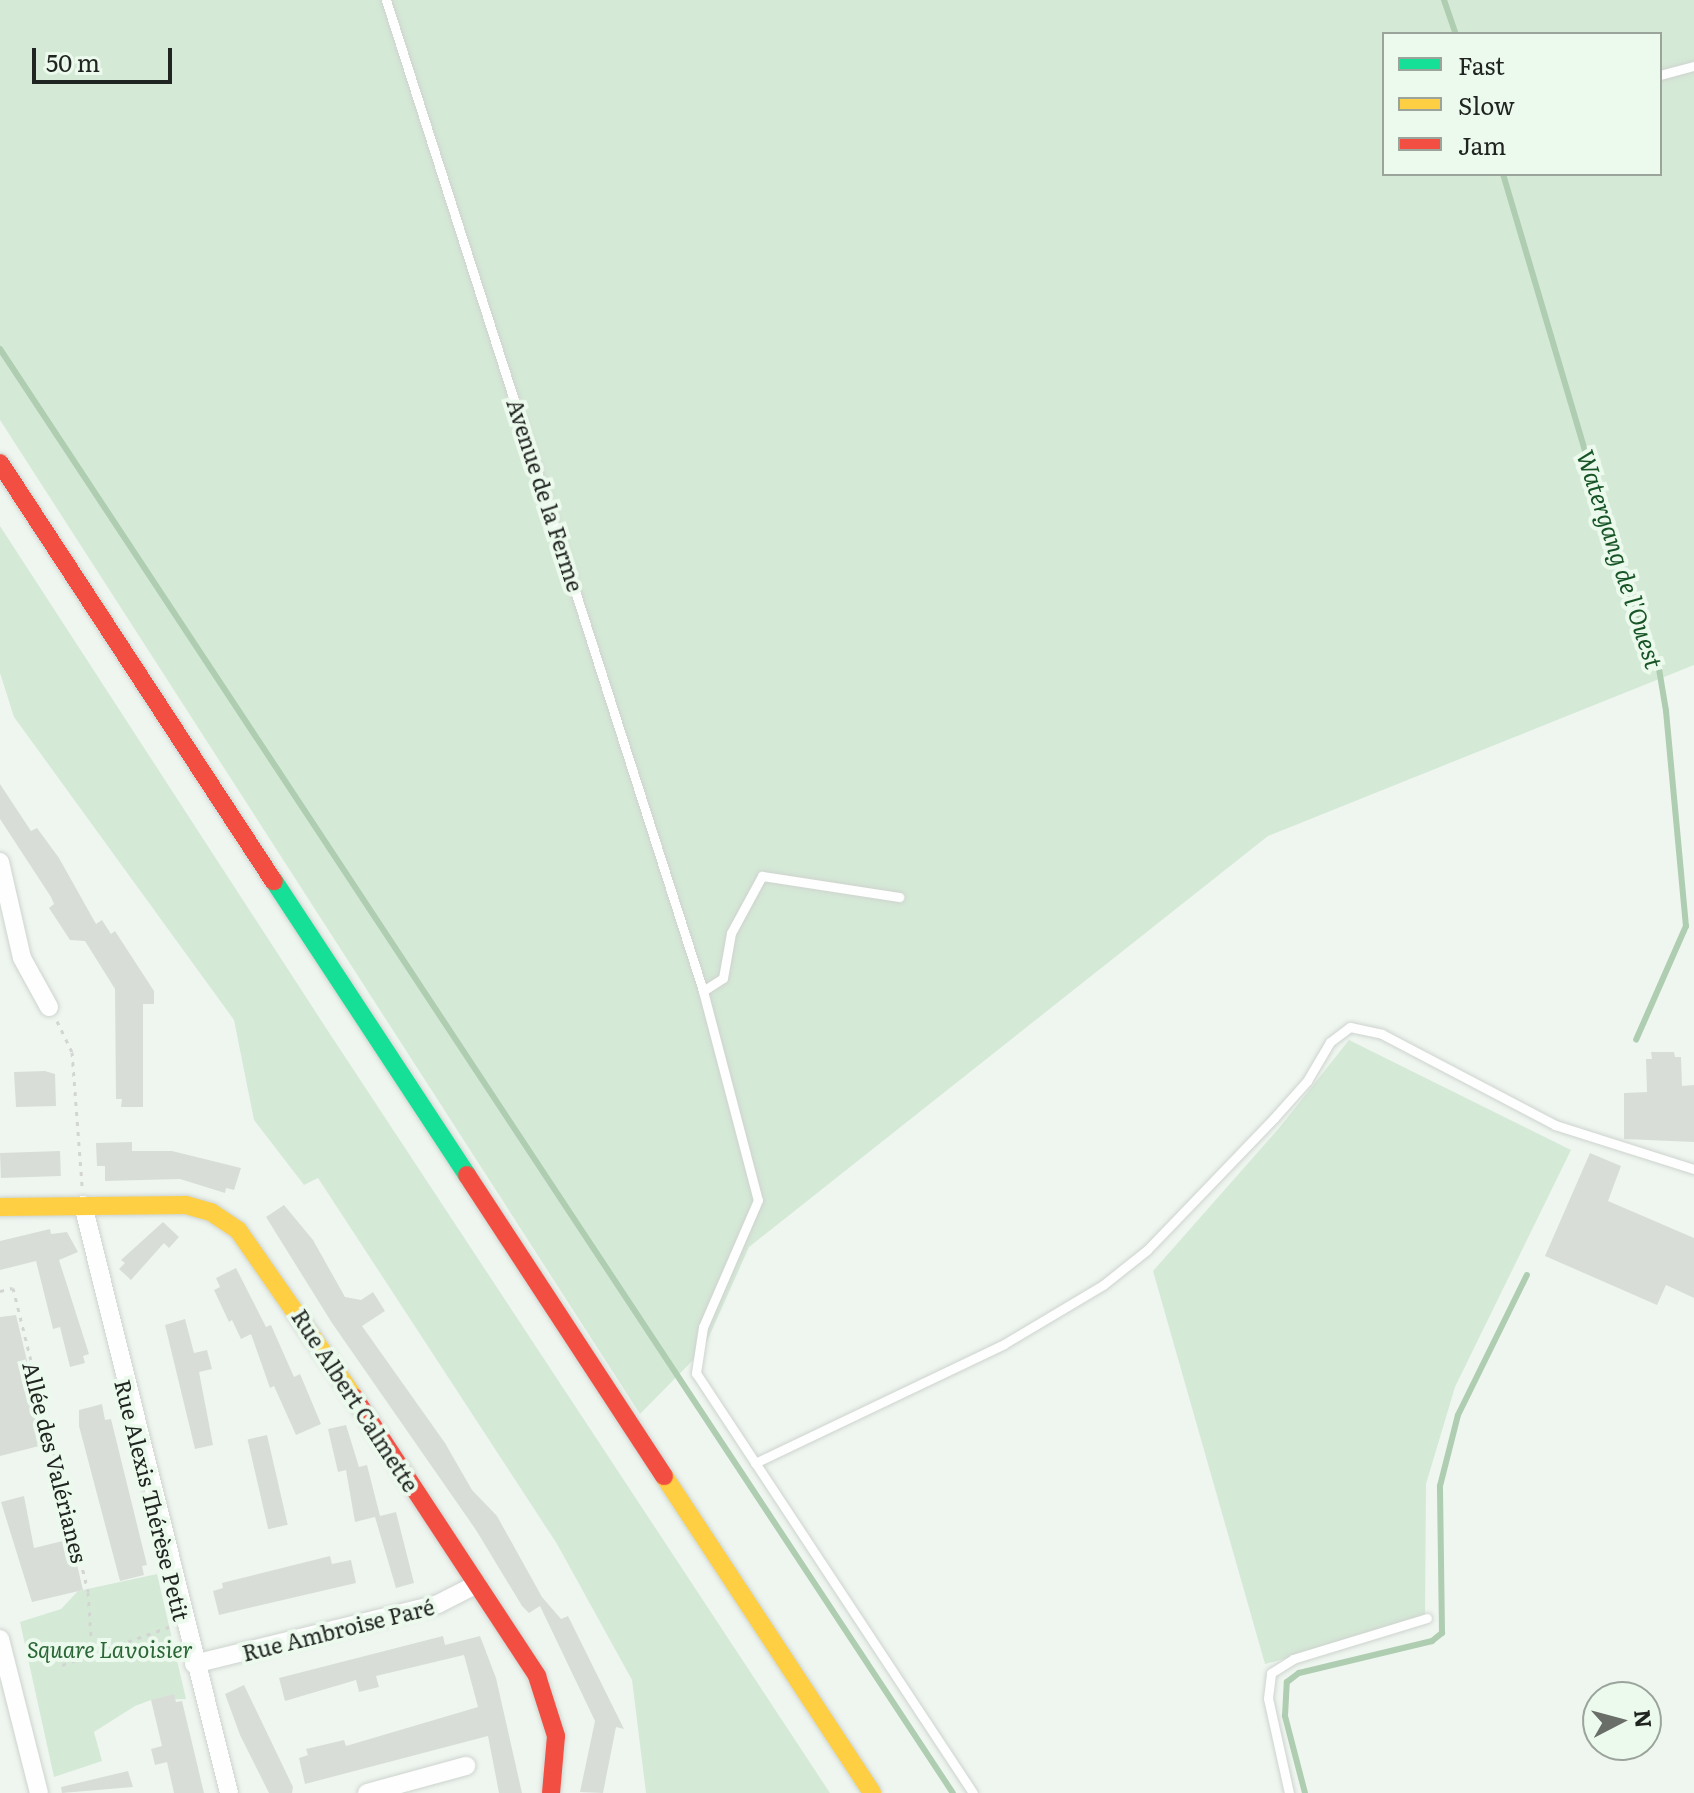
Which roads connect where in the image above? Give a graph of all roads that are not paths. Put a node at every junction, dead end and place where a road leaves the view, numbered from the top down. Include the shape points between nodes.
1 (386, 0) edge
2 (1694, 66) edge
3 (1662, 74) edge
4 (0, 463) edge
5 (0, 493) edge
6 (0, 862) edge
7 (899, 897) dead end
8 (703, 991) junction
9 (49, 1007) road end
10 (1694, 1169) edge
11 (83, 1205) junction
12 (0, 1207) edge
13 (755, 1463) junction
14 (477, 1584) junction
15 (1427, 1618) dead end
16 (0, 1639) edge
17 (194, 1664) junction
18 (466, 1766) dead end
19 (394, 1790) edge
20 (39, 1793) edge
21 (229, 1793) edge
22 (367, 1793) edge
23 (551, 1793) edge
24 (853, 1793) edge
25 (872, 1793) edge
26 (973, 1793) edge
27 (1289, 1793) edge

1 - 8 lane, Avenue de la Ferme
2 - 3 lane
4 - 25 main road
5 - 24 main road
6 - 9 street via 22,958
7 - 8 lane via 762,876 731,933 723,978
8 - 13 lane, Avenue de la Ferme via 758,1200 703,1327 696,1373
10 - 13 lane via 1541,1119 1382,1034 1350,1027 1330,1042 1307,1081 1274,1118 1114,1276 1004,1344
11 - 12 main road, Rue Albert Calmette
11 - 14 main road, Rue Albert Calmette via 186,1205 211,1212 238,1230 300,1314
11 - 17 street, Rue Alexis Thérèse Petit
13 - 26 lane, Avenue de la Ferme
14 - 17 street, Rue Ambroise Paré via 438,1604
14 - 23 main road, Rue Albert Calmette via 549,1702 557,1748
15 - 27 lane via 1293,1659 1271,1673 1268,1698
16 - 20 street
17 - 21 street, Rue Alexis Thérèse Petit
18 - 19 street
19 - 22 street

